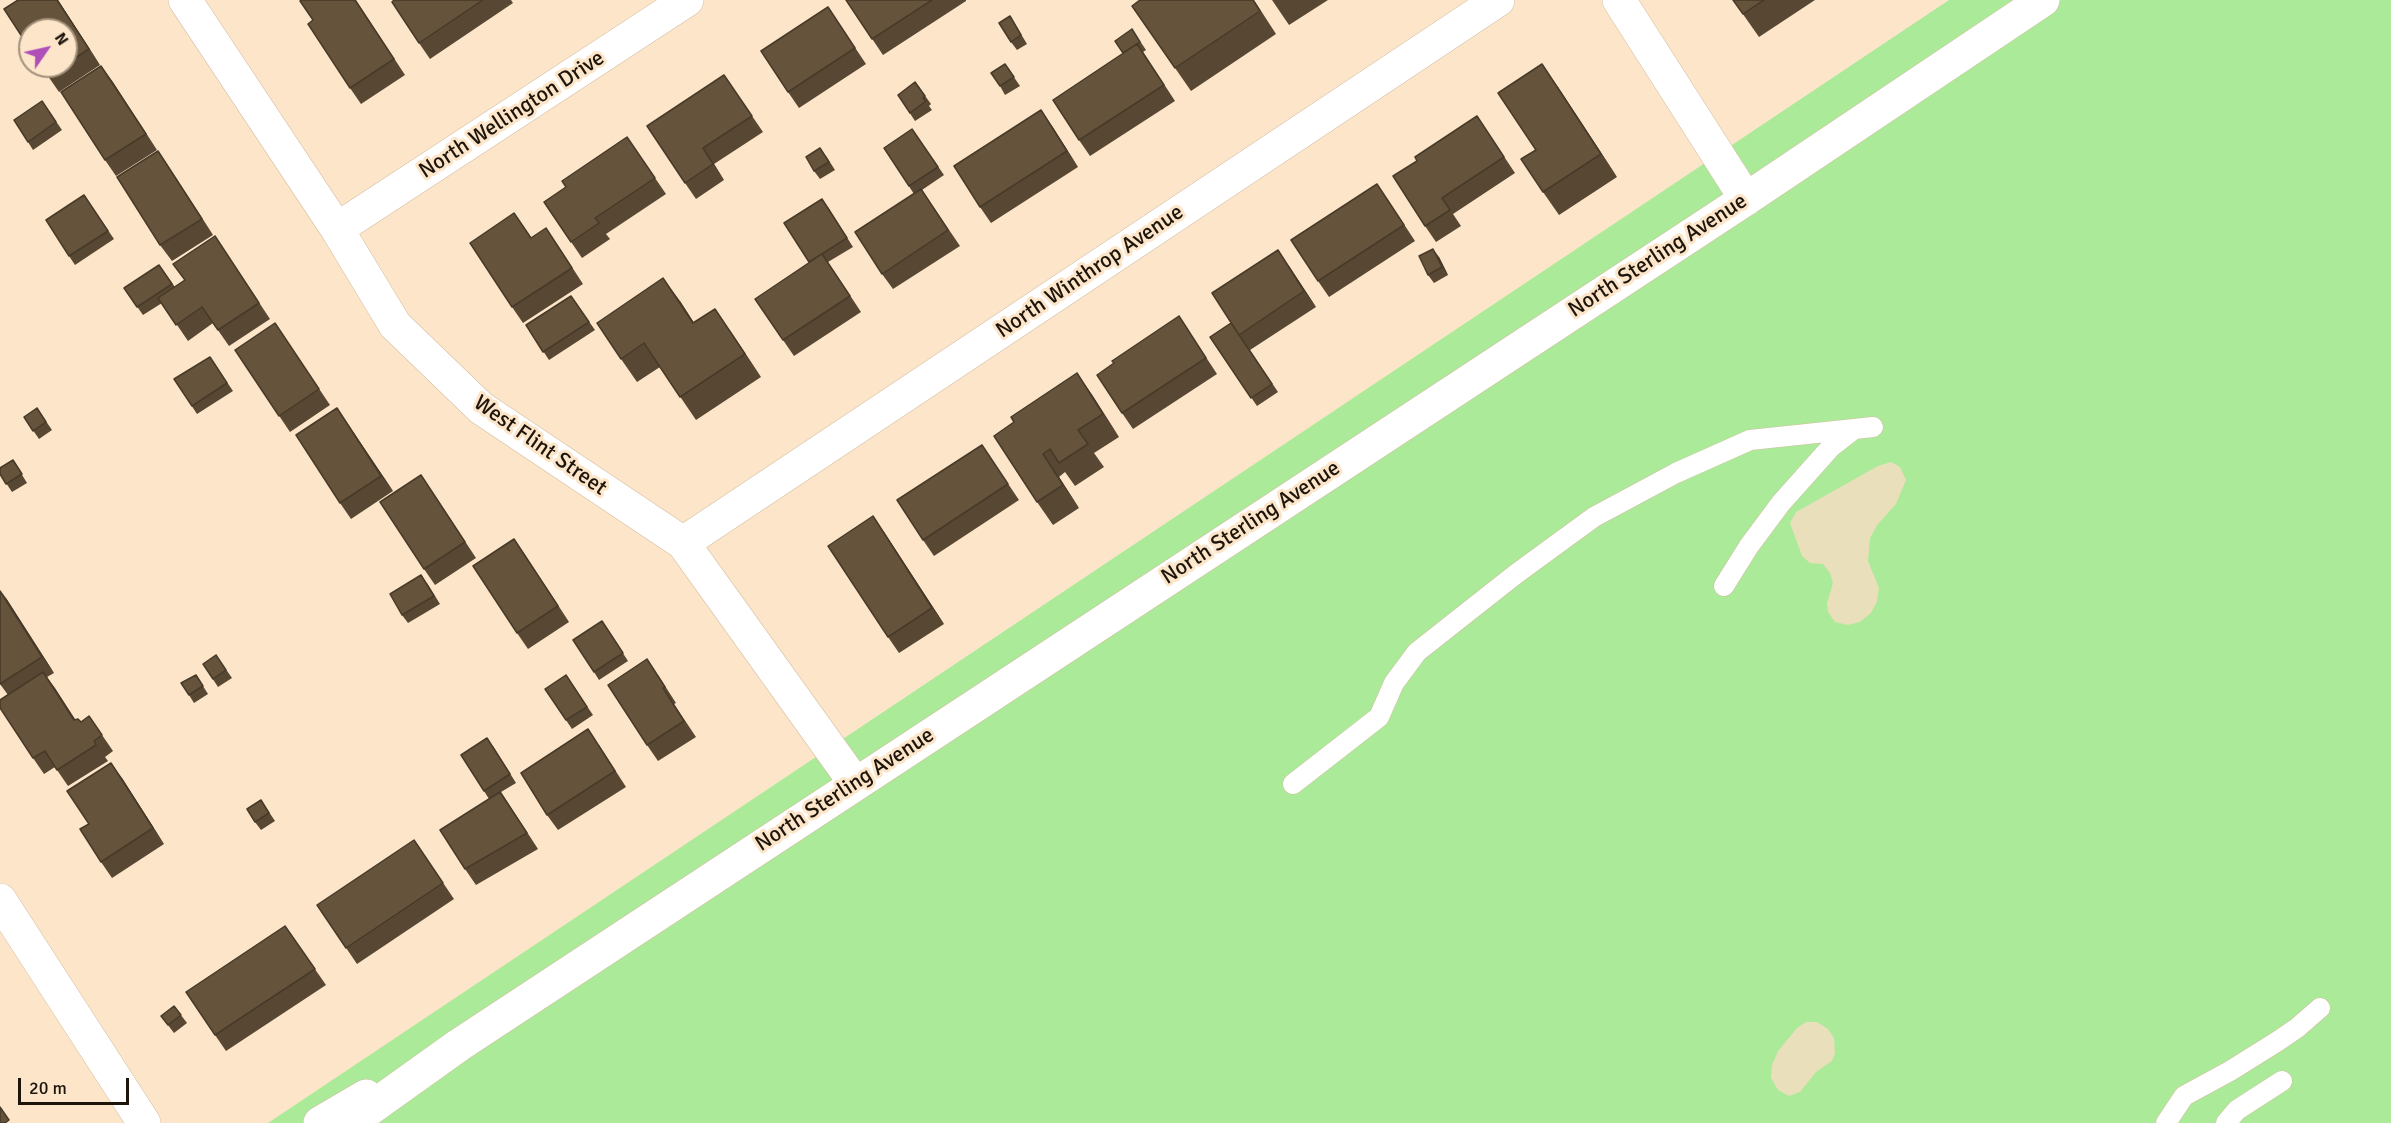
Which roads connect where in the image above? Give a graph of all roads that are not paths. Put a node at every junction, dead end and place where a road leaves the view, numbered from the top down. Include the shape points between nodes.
1 (185, 0) edge
2 (687, 0) edge
3 (1498, 0) edge
4 (1619, 0) edge
5 (2043, 0) edge
6 (1746, 199) junction
7 (337, 230) junction
8 (683, 543) junction
9 (1724, 586) dead end
10 (855, 783) junction
11 (1293, 784) dead end
12 (0, 900) edge
13 (2320, 1008) dead end
14 (459, 1045) junction
15 (2282, 1081) dead end
16 (144, 1123) edge
17 (320, 1123) edge
18 (350, 1123) edge
19 (2166, 1123) edge
20 (2226, 1123) edge

1 - 7 street, West Flint Street
2 - 7 street, North Wellington Drive
3 - 8 street, North Winthrop Avenue
4 - 6 street
5 - 6 street, North Sterling Avenue
6 - 10 street, North Sterling Avenue
7 - 8 street, West Flint Street via 395,325 481,408
8 - 10 street, West Flint Street
9 - 11 lane via 1781,503 1831,447 1863,428 1750,440 1676,472 1594,517 1417,652 1394,682 1379,717
10 - 14 street, North Sterling Avenue
12 - 16 street
13 - 19 lane via 2278,1041 2184,1096
14 - 17 street, North Sterling Avenue
14 - 18 street, North Sterling Avenue
15 - 20 lane via 2237,1110

